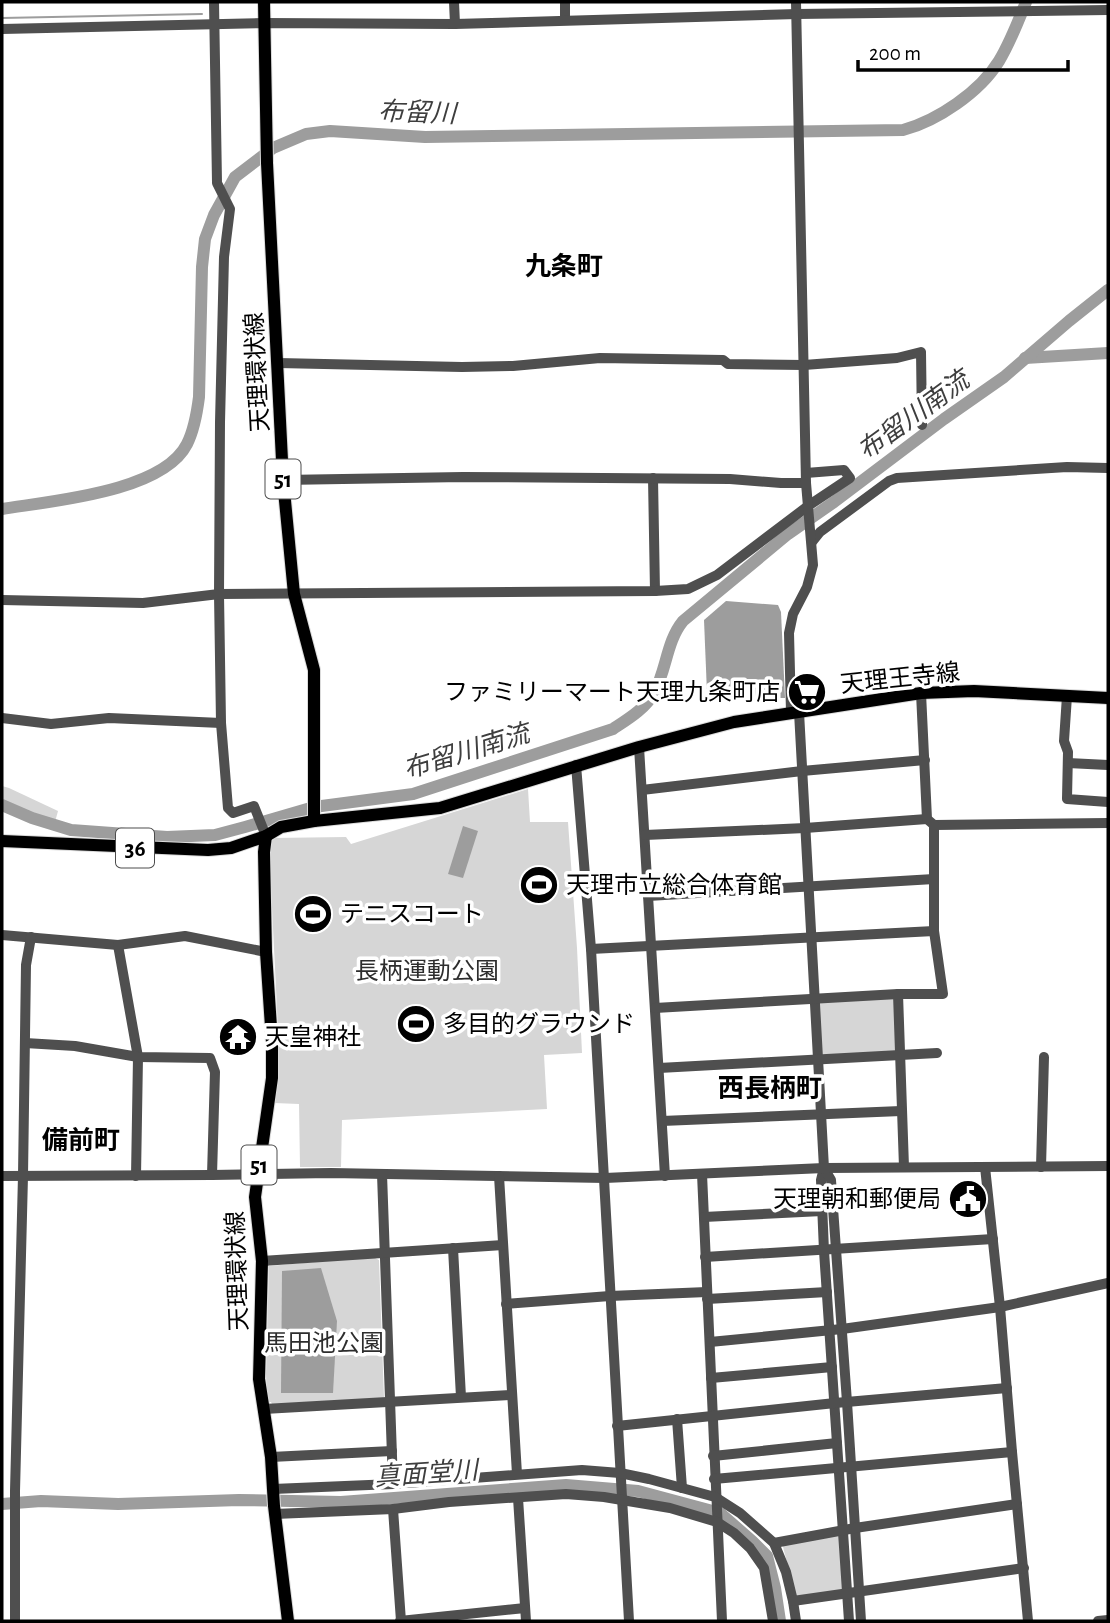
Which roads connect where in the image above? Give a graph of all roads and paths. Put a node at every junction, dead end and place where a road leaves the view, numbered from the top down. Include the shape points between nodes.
1 (214, 2) edge
2 (264, 2) edge
3 (454, 2) edge
4 (565, 2) edge
5 (796, 2) edge
6 (916, 7) edge
7 (1108, 10) edge
8 (797, 14) junction
9 (565, 19) junction
10 (264, 23) junction
11 (215, 24) junction
12 (454, 24) junction
13 (2, 29) edge
14 (278, 363) junction
15 (804, 365) junction
16 (922, 425) dead end
17 (1108, 468) edge
18 (653, 478) junction
19 (806, 478) junction
20 (284, 480) junction
21 (808, 508) junction
22 (812, 539) junction
23 (655, 592) junction
24 (219, 594) junction
25 (294, 594) junction
26 (2, 600) edge
27 (921, 693) junction
28 (1067, 696) junction
29 (1108, 698) edge
30 (795, 712) junction
31 (2, 718) edge
32 (221, 723) junction
33 (639, 747) junction
34 (925, 760) junction
35 (1068, 763) junction
36 (576, 765) junction
37 (1108, 765) edge
38 (802, 771) junction
39 (642, 789) junction
40 (1108, 802) edge
41 (314, 819) junction
42 (931, 822) junction
43 (1108, 823) edge
44 (805, 828) junction
45 (265, 833) junction
46 (645, 835) junction
47 (2, 841) edge
48 (934, 879) junction
49 (808, 887) junction
50 (648, 896) junction
51 (934, 931) junction
52 (2, 935) edge
53 (31, 937) junction
54 (811, 937) junction
55 (118, 945) junction
56 (651, 946) junction
57 (591, 949) junction
58 (266, 952) junction
59 (898, 994) junction
60 (816, 998) junction
61 (655, 1008) junction
62 (25, 1043) junction
63 (937, 1053) dead end
64 (900, 1055) junction
65 (138, 1057) junction
66 (1044, 1057) dead end
67 (819, 1060) junction
68 (659, 1068) junction
69 (901, 1111) junction
70 (821, 1114) junction
71 (662, 1121) junction
72 (1108, 1166) edge
73 (904, 1167) junction
74 (985, 1167) junction
75 (1045, 1167) junction
76 (824, 1168) junction
77 (257, 1174) junction
78 (382, 1174) junction
79 (702, 1174) junction
80 (212, 1175) junction
81 (2, 1176) edge
82 (23, 1176) junction
83 (136, 1176) junction
84 (499, 1176) junction
85 (665, 1176) junction
86 (605, 1178) junction
87 (822, 1211) junction
88 (704, 1217) junction
89 (993, 1239) junction
90 (503, 1245) junction
91 (453, 1248) junction
92 (830, 1250) junction
93 (385, 1253) junction
94 (705, 1258) junction
95 (262, 1261) junction
96 (1108, 1283) edge
97 (827, 1292) junction
98 (610, 1296) junction
99 (707, 1296) junction
100 (506, 1304) junction
101 (1000, 1307) junction
102 (842, 1329) junction
103 (830, 1330) junction
104 (710, 1342) junction
105 (832, 1367) junction
106 (711, 1378) junction
107 (1007, 1388) junction
108 (512, 1395) junction
109 (461, 1397) junction
110 (389, 1401) junction
111 (847, 1402) junction
112 (835, 1403) junction
113 (264, 1409) junction
114 (712, 1415) junction
115 (677, 1419) junction
116 (617, 1426) junction
117 (837, 1443) junction
118 (391, 1451) junction
119 (1012, 1452) junction
120 (713, 1455) junction
121 (271, 1457) junction
122 (845, 1467) junction
123 (517, 1474) junction
124 (620, 1477) junction
125 (714, 1479) junction
126 (393, 1484) junction
127 (682, 1488) junction
128 (518, 1498) junction
129 (622, 1499) junction
130 (715, 1499) junction
131 (274, 1501) junction
132 (1017, 1504) junction
133 (393, 1509) junction
134 (717, 1521) junction
135 (855, 1528) junction
136 (843, 1530) junction
137 (774, 1543) junction
138 (1024, 1568) junction
139 (859, 1592) junction
140 (847, 1594) junction
141 (793, 1601) junction
142 (525, 1608) junction
143 (1108, 1620) edge
144 (15, 1621) edge
145 (288, 1621) edge
146 (400, 1621) edge
147 (526, 1621) edge
148 (629, 1621) edge
149 (722, 1621) edge
150 (774, 1621) edge
151 (796, 1621) edge
152 (849, 1621) edge
153 (861, 1621) edge
154 (1028, 1621) edge
155 (1098, 1621) edge

1 - 11 street
2 - 10 main road, 天理環状線 / 51
3 - 12 street
4 - 9 street
5 - 8 street
6 - 7 street
6 - 8 street
8 - 9 street
8 - 15 street
9 - 12 street
10 - 11 street
10 - 12 street
10 - 14 main road, 天理環状線 / 51
11 - 13 street
11 - 24 street via 216,183 230,209 224,257
14 - 15 street via 462,367 600,358
14 - 20 main road, 天理環状線 / 51
15 - 16 street via 921,352
15 - 19 street
17 - 22 street via 897,478
18 - 19 street via 780,484
18 - 20 street
18 - 23 street
19 - 21 street
19 - 21 street via 844,470 850,478
20 - 25 main road, 天理環状線 / 51
21 - 22 street
21 - 23 street via 717,575 688,589
22 - 30 street via 814,565 789,633
23 - 25 street
24 - 25 street
24 - 26 street via 143,603
24 - 32 street
25 - 41 main road, 天理環状線 / 51 via 314,670
27 - 28 main road, 天理王寺線 / 36
27 - 30 main road, 天理王寺線 / 36
27 - 34 street
28 - 29 main road, 天理王寺線 / 36
28 - 35 street
30 - 33 main road, 天理王寺線 / 36 via 734,722
30 - 38 street
31 - 32 street via 51,724 109,718
32 - 45 street via 228,808 233,813 254,806
33 - 36 main road, 天理王寺線 / 36
33 - 39 street
34 - 38 street
34 - 42 street
35 - 37 street
35 - 40 street via 1067,799
36 - 41 main road, 天理王寺線 / 36 via 440,808
36 - 57 street
38 - 39 street
38 - 44 street
39 - 46 street
41 - 45 main road, 天理王寺線 / 36
42 - 43 street
42 - 44 street
42 - 48 street
44 - 46 street
44 - 49 street
45 - 47 main road, 天理王寺線 / 36 via 231,848 208,850
45 - 58 main road, 天理環状線 / 51
46 - 50 street
48 - 49 street
48 - 51 street
49 - 50 street
49 - 54 street
50 - 56 street
51 - 54 street
51 - 59 street via 943,994
52 - 53 street
53 - 55 street
53 - 62 street
54 - 56 street
54 - 60 street
55 - 58 street via 185,936
55 - 65 street
56 - 57 street
56 - 61 street
57 - 86 street
58 - 77 main road, 天理環状線 / 51 via 272,1077
59 - 60 street
59 - 64 street
60 - 61 street
60 - 67 street
61 - 68 street
62 - 65 street
62 - 82 street
63 - 64 street
64 - 67 street
64 - 69 street
65 - 80 street via 210,1058 215,1072
65 - 83 street
66 - 75 street
67 - 68 street
67 - 70 street
68 - 71 street
69 - 70 street
69 - 73 street
70 - 71 street
70 - 76 street
71 - 85 street
72 - 75 street
73 - 74 street
73 - 76 street
74 - 75 street
74 - 89 street
76 - 79 street
76 - 87 street
76 - 92 street via 831,1180
77 - 78 street
77 - 80 street
77 - 95 main road, 天理環状線 / 51
78 - 84 street
78 - 93 street
79 - 85 street
79 - 88 street
80 - 83 street
81 - 82 street
82 - 83 street
82 - 144 street
84 - 86 street
84 - 90 street
85 - 86 street
86 - 98 street
87 - 88 street
87 - 92 street
88 - 94 street
89 - 92 street
89 - 101 street
90 - 91 street
90 - 100 street
91 - 93 street
91 - 109 street
92 - 94 street
92 - 97 street
92 - 102 street
93 - 95 street
93 - 110 street
94 - 99 street
95 - 113 main road, 天理環状線 / 51 via 259,1378
96 - 101 street
97 - 99 street
97 - 103 street
98 - 99 street
98 - 100 street
98 - 116 street
99 - 104 street
100 - 108 street
101 - 102 street
101 - 107 street
102 - 103 street
102 - 111 street
103 - 104 street
103 - 105 street
104 - 106 street
105 - 106 street
105 - 112 street
106 - 114 street
107 - 111 street
107 - 119 street
108 - 109 street
108 - 123 street
109 - 110 street
110 - 113 street
110 - 118 street
111 - 112 street
111 - 122 street
112 - 114 street
112 - 117 street
113 - 121 main road, 天理環状線 / 51
114 - 115 street
114 - 120 street
115 - 116 street
115 - 127 street
116 - 124 street
117 - 120 street
117 - 122 street
118 - 121 street
118 - 126 street
119 - 122 street
119 - 132 street
120 - 125 street
121 - 131 main road, 天理環状線 / 51
122 - 125 street
122 - 135 street
122 - 136 street
123 - 124 street via 582,1470
123 - 126 street
124 - 127 street
124 - 129 street
125 - 130 street
126 - 131 street
127 - 130 street
128 - 129 street via 566,1494
128 - 133 street
128 - 142 street
129 - 134 street
129 - 148 street
130 - 134 street
130 - 137 street via 740,1513
131 - 133 street
131 - 145 main road, 天理環状線 / 51
132 - 135 street
132 - 138 street
133 - 146 street
134 - 149 street
134 - 150 street via 750,1548 764,1568
135 - 136 street
135 - 139 street
136 - 137 street
136 - 140 street
137 - 141 street
138 - 139 street
138 - 154 street
139 - 140 street
139 - 153 street
140 - 141 street
140 - 152 street
141 - 151 street
142 - 146 street
142 - 147 street
143 - 155 street

